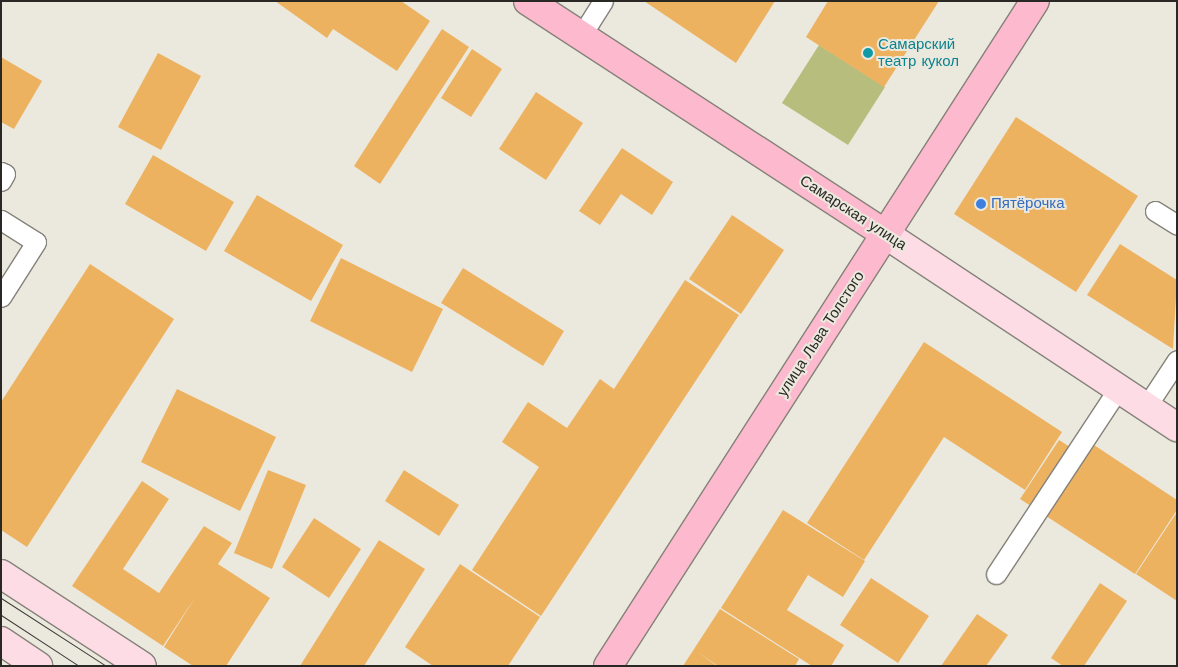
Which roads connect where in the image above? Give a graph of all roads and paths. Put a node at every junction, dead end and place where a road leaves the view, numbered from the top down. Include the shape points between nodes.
1 (528, 1) edge
2 (603, 1) edge
3 (1035, 1) edge
4 (581, 36) junction
5 (1, 172) edge
6 (1, 181) edge
7 (1155, 211) dead end
8 (1, 220) edge
9 (1177, 225) edge
10 (885, 234) junction
11 (1, 297) edge
12 (1177, 360) edge
13 (1118, 389) junction
14 (1146, 407) junction
15 (1177, 427) edge
16 (1, 574) edge
17 (996, 574) dead end
18 (1, 641) edge
19 (38, 666) edge
20 (142, 666) edge
21 (608, 666) edge

1 - 4 main road, Самарская улица
2 - 4 lane
3 - 10 main road, улица Льва Толстого
4 - 10 main road, Самарская улица
5 - 6 lane via 5,174
7 - 9 lane
8 - 11 lane via 36,242
10 - 13 main road, Самарская улица
10 - 21 main road, улица Льва Толстого
12 - 14 lane
13 - 14 main road, Самарская улица
13 - 17 lane
14 - 15 main road, Самарская улица
16 - 20 main road
18 - 19 main road

